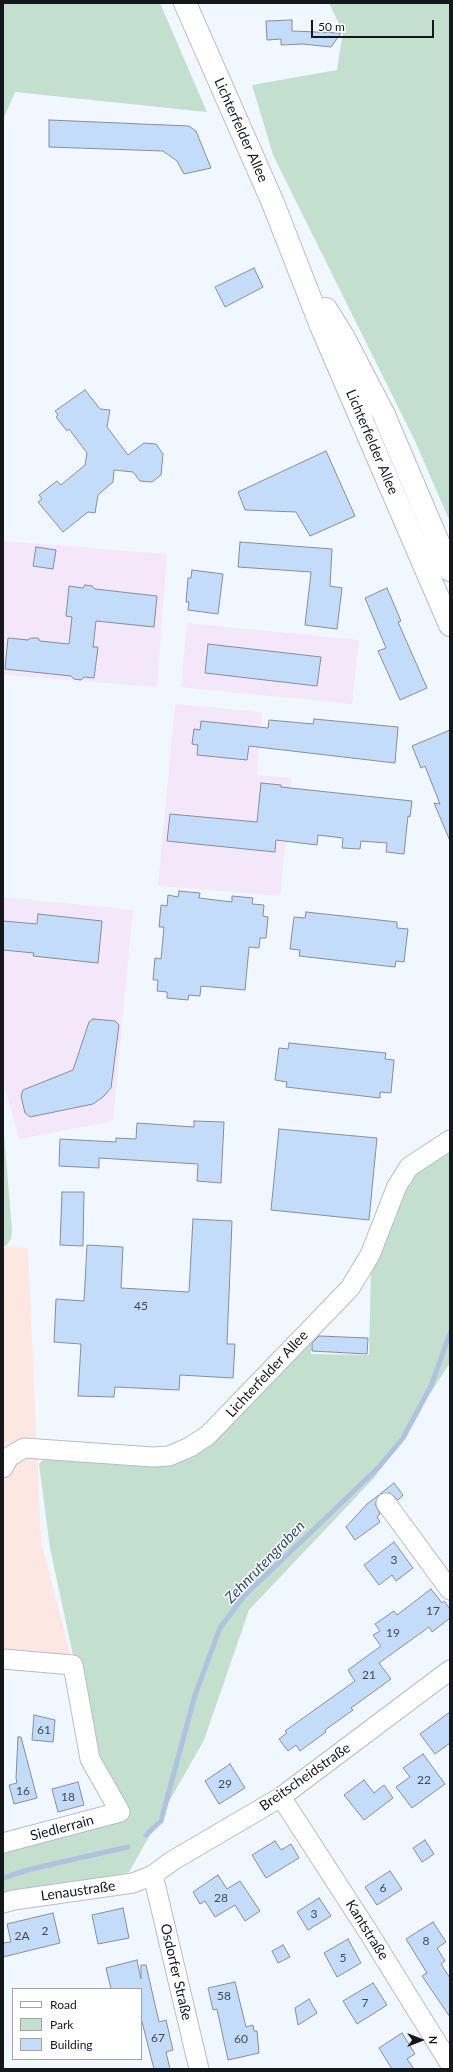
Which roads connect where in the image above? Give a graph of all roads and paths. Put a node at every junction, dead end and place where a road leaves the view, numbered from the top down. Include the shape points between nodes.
1 (185, 3) edge
2 (296, 258) junction
3 (450, 570) edge
4 (450, 624) edge
5 (450, 1140) edge
6 (3, 1468) edge
7 (386, 1503) dead end
8 (450, 1590) edge
9 (3, 1659) edge
10 (450, 1670) edge
11 (281, 1797) junction
12 (3, 1843) edge
13 (153, 1875) junction
14 (3, 1903) edge
15 (450, 2064) edge
16 (199, 2069) edge

1 - 2 main road, Lichterfelder Allee
2 - 3 main road, Lichterfelder Allee via 344,338 384,415
2 - 4 main road, Lichterfelder Allee via 321,326
5 - 6 street, Lichterfelder Allee via 409,1167 397,1186 370,1255 350,1288 208,1435 190,1447 169,1456 24,1448 10,1457
7 - 8 street
9 - 12 street, Siedlerrain via 73,1665 90,1759 120,1812
10 - 11 street, Breitscheidstraße
11 - 13 street, Breitscheidstraße via 172,1861
11 - 15 street, Kantstraße via 369,1932
13 - 14 street, Lenaustraße via 133,1883
13 - 16 street, Osdorfer Straße

